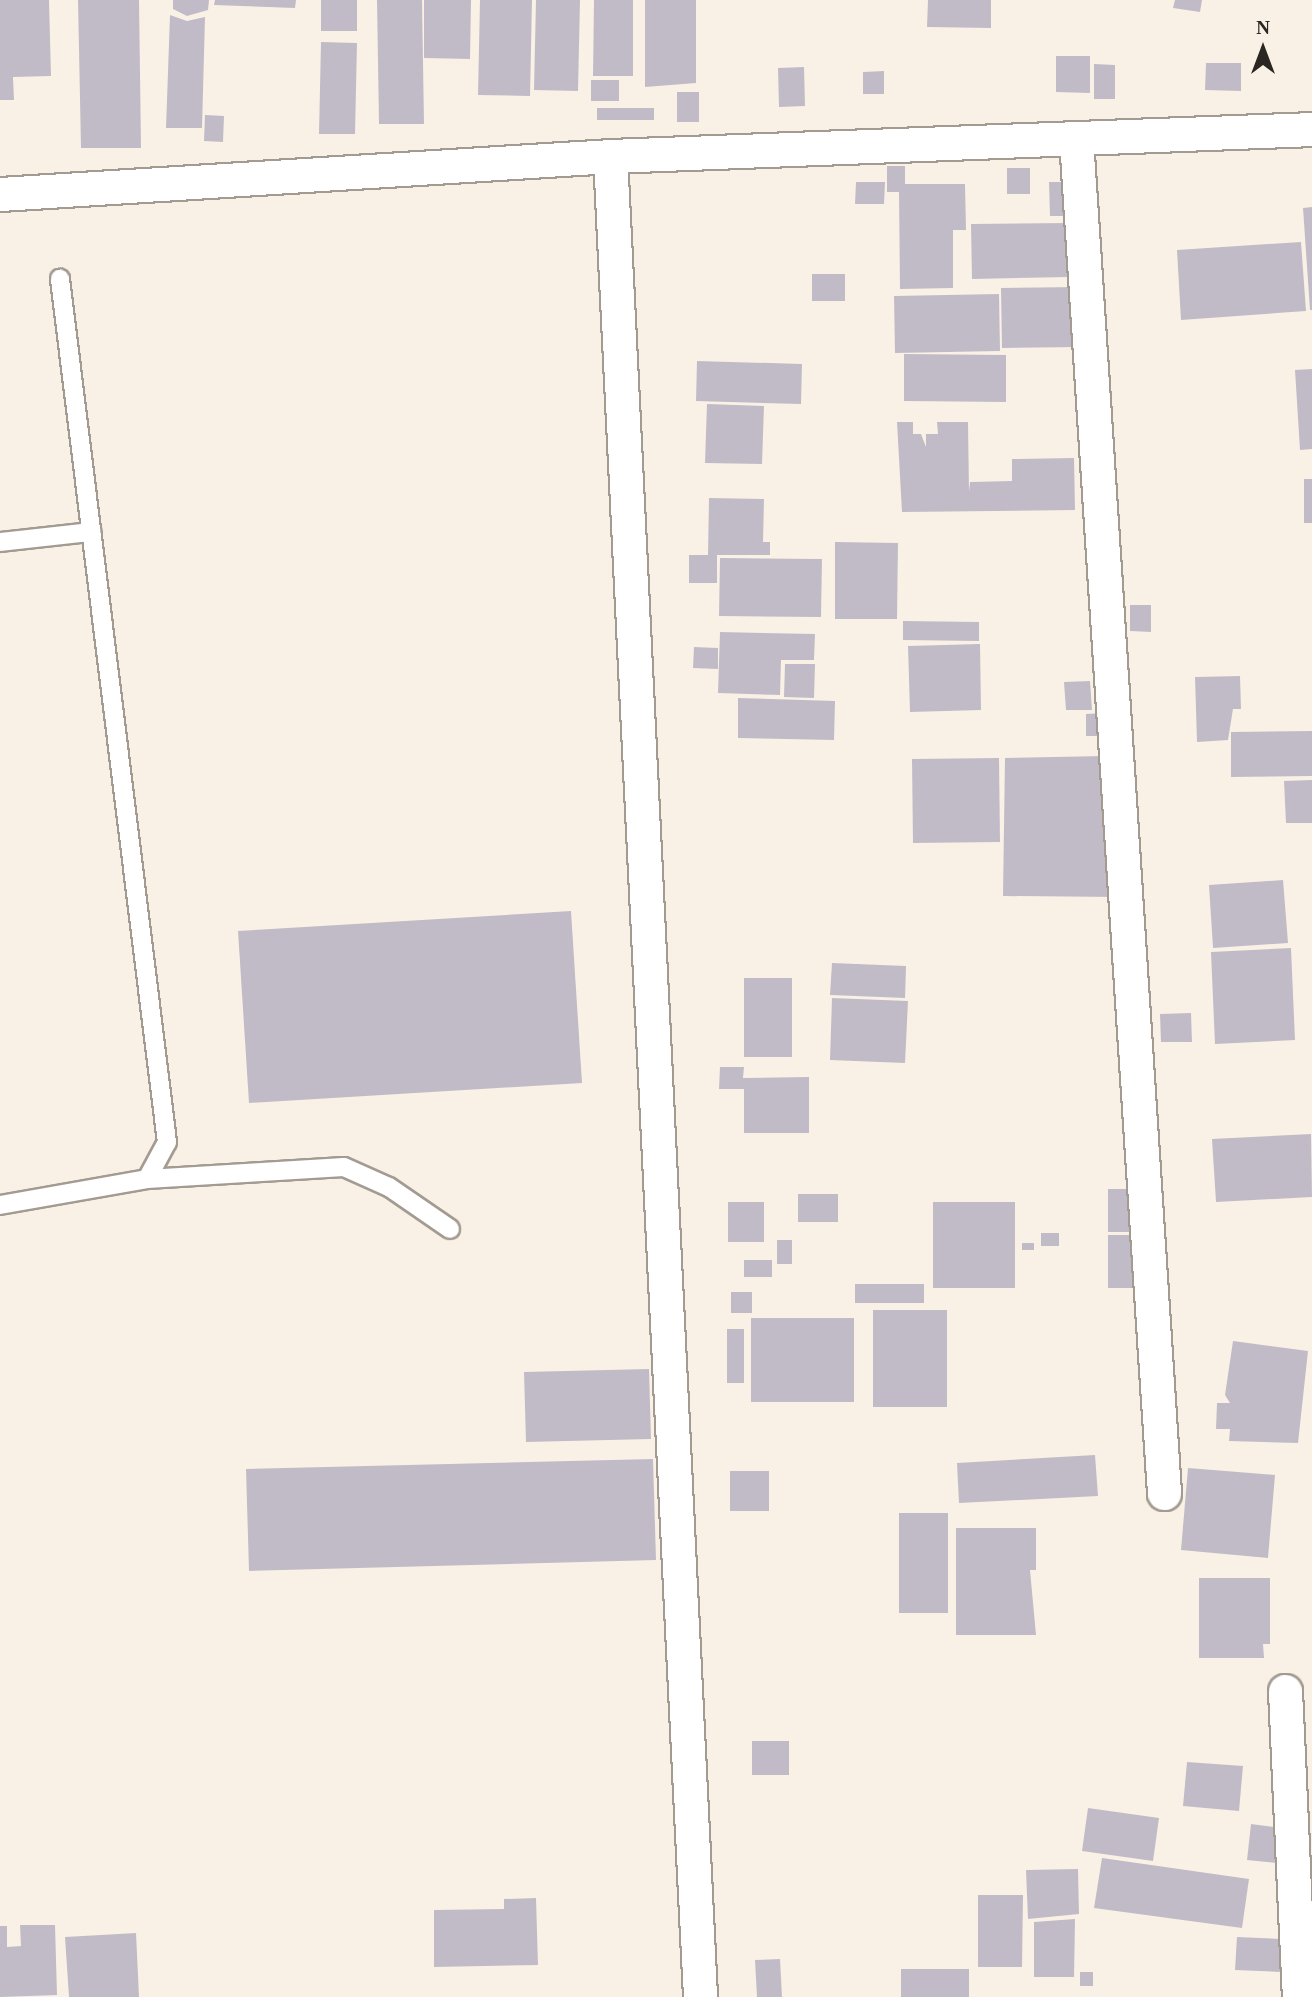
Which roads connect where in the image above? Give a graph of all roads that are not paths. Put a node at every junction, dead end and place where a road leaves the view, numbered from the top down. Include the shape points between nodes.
1 (1312, 129) edge
2 (1076, 139) junction
3 (610, 156) junction
4 (0, 194) edge
5 (60, 279) dead end
6 (91, 532) junction
7 (0, 542) edge
8 (147, 1179) junction
9 (0, 1205) edge
10 (450, 1229) dead end
11 (1164, 1493) dead end
12 (1284, 1691) dead end
13 (700, 1997) edge
14 (1299, 1997) edge

1 - 2 street
2 - 3 street
2 - 11 street
3 - 4 street
3 - 13 street
5 - 6 lane
6 - 7 lane
6 - 8 lane via 167,1142
8 - 9 lane
8 - 10 lane via 344,1167 388,1186
12 - 14 street

